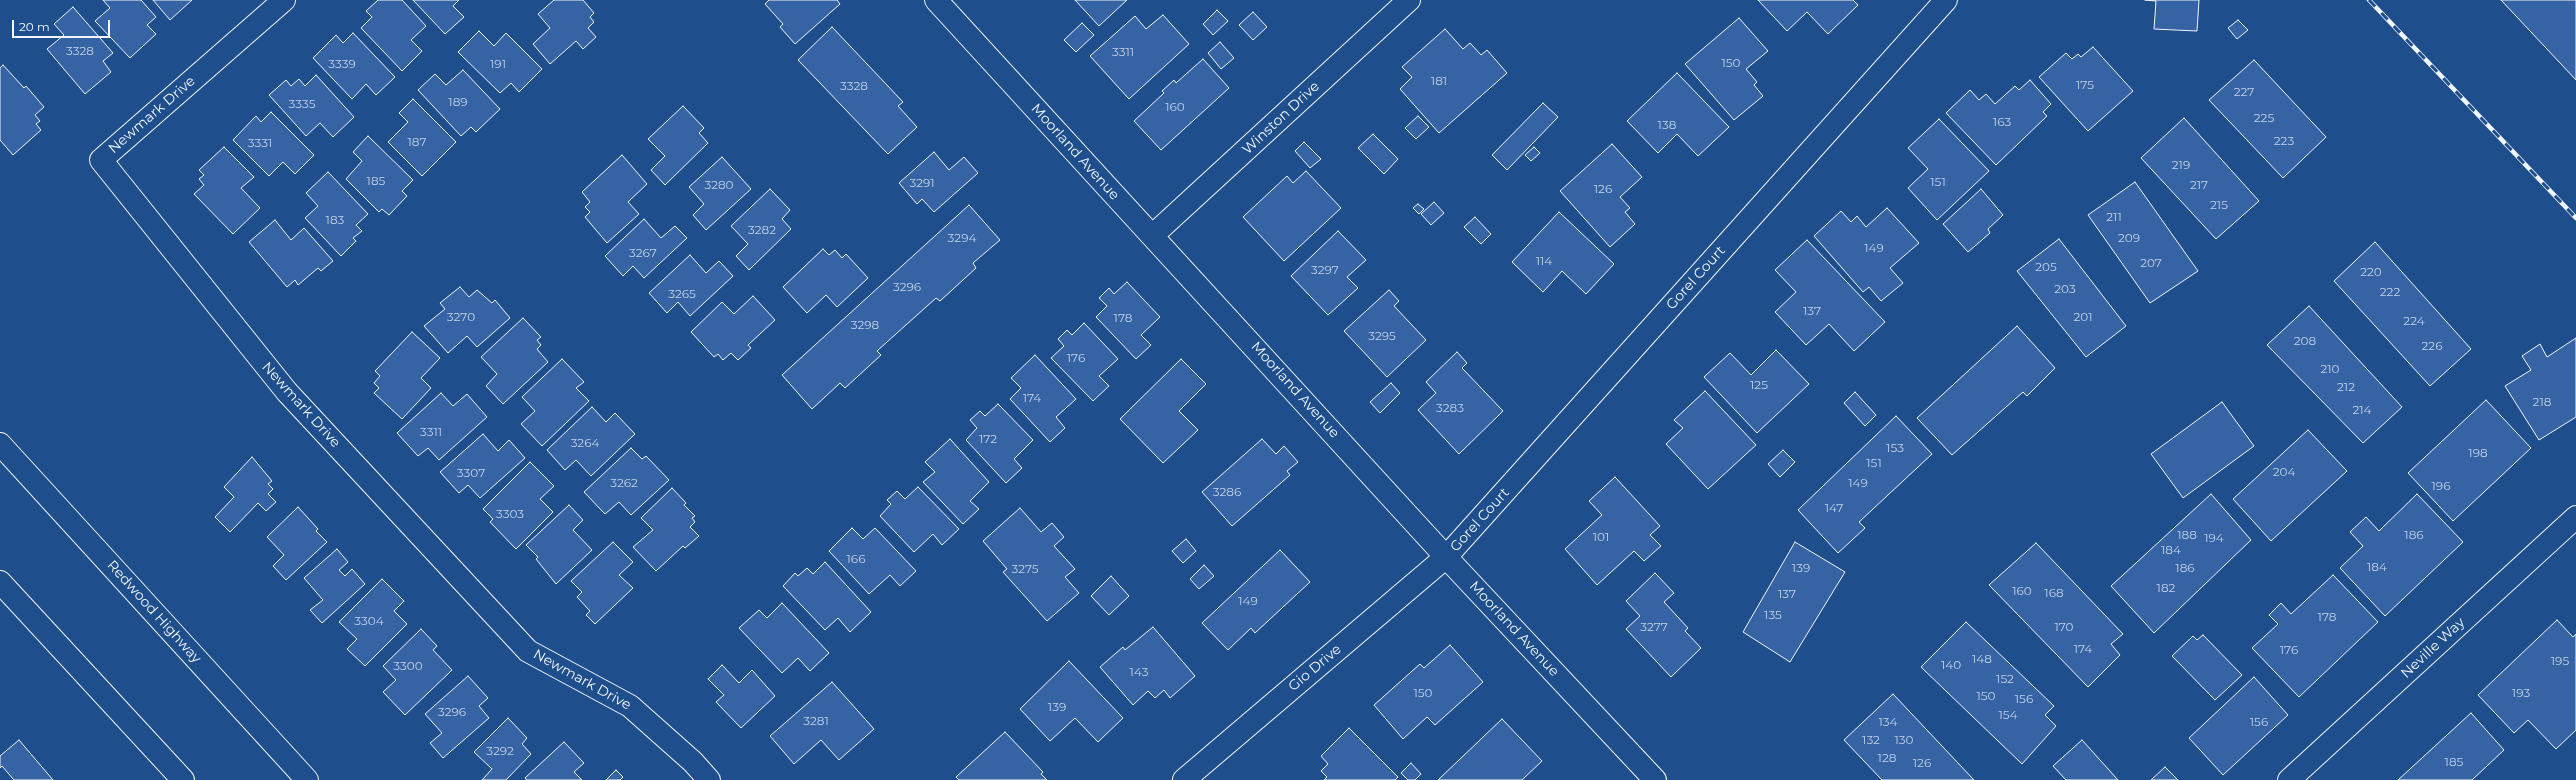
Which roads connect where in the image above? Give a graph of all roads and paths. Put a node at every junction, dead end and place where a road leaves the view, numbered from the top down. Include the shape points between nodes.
1 (284, 0) edge
2 (936, 0) edge
3 (1409, 0) edge
4 (1946, 0) edge
5 (1152, 236) junction
6 (0, 444) edge
7 (2576, 517) edge
8 (1446, 557) junction
9 (0, 582) edge
10 (183, 780) edge
11 (307, 780) edge
12 (709, 780) edge
13 (1184, 780) edge
14 (1655, 780) edge
15 (2289, 780) edge

1 - 12 main road, Newmark Drive via 101,160 287,392 528,651 630,706 693,762
2 - 5 main road, Moorland Avenue
3 - 5 main road, Winston Drive
4 - 8 main road, Gorel Court
5 - 8 main road, Moorland Avenue
6 - 11 main road, Redwood Highway
7 - 15 main road, Neville Way
8 - 13 main road, Gio Drive
8 - 14 main road, Moorland Avenue
9 - 10 main road

